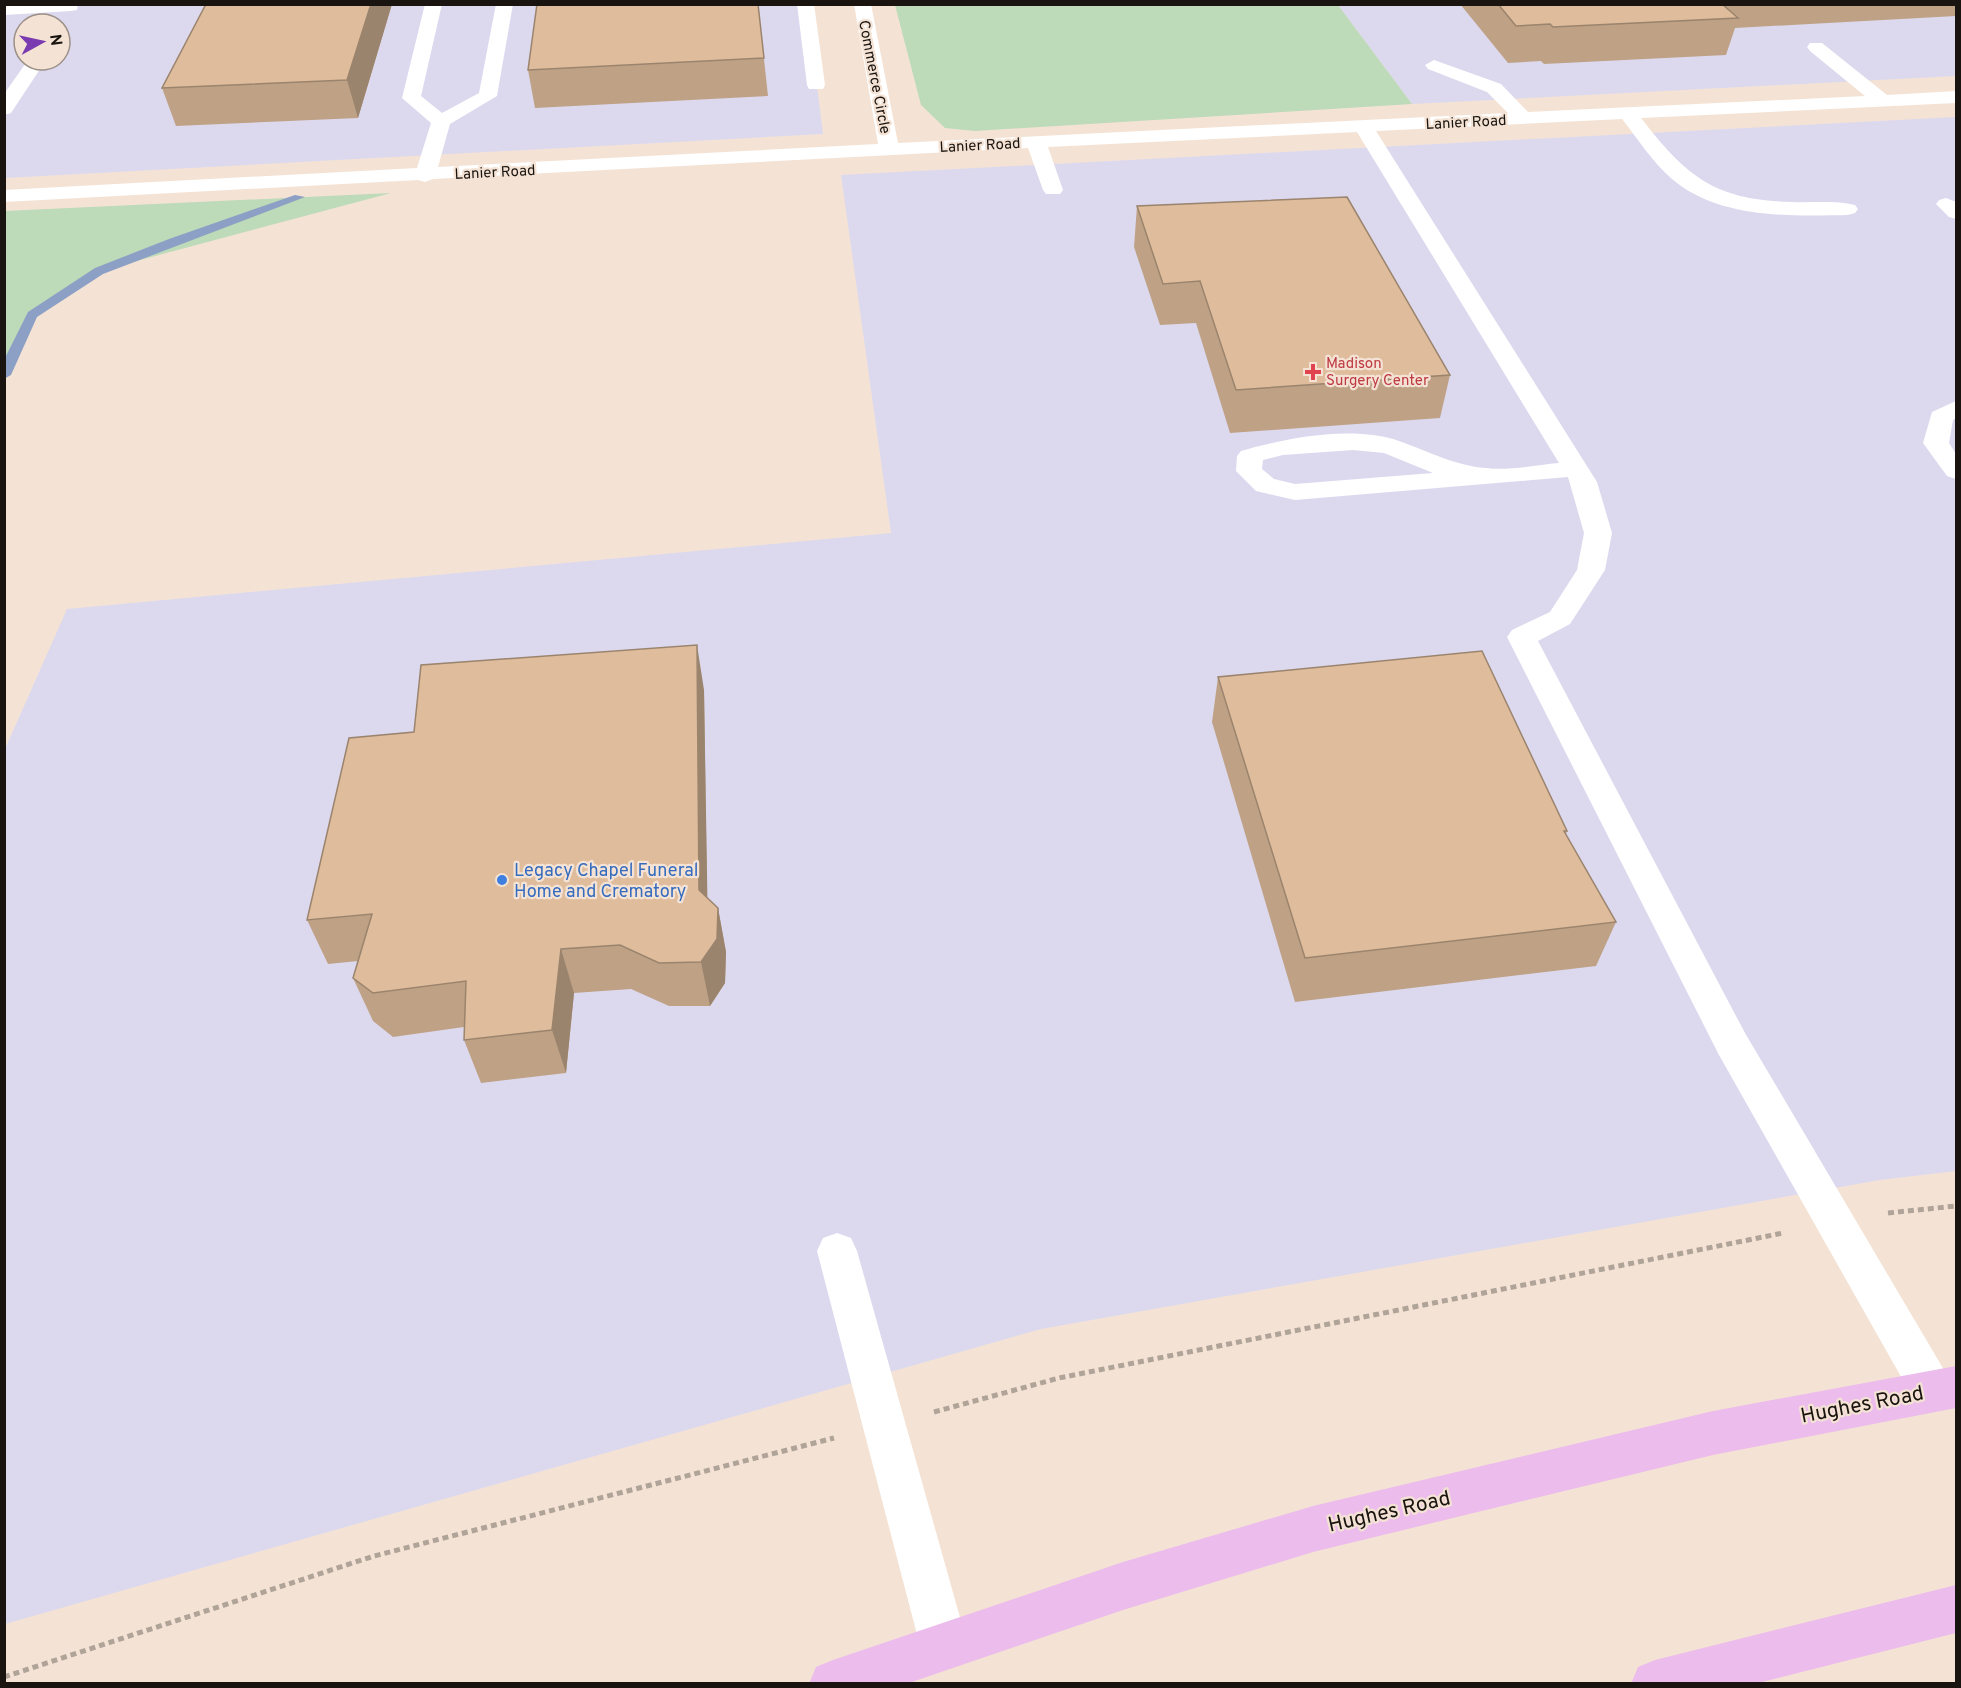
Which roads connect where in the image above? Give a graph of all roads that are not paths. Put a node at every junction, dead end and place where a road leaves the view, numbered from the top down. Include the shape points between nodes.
1 (434, 4) edge
2 (505, 4) edge
3 (805, 4) edge
4 (862, 4) edge
5 (72, 5) edge
6 (4, 10) edge
7 (1816, 47) dead end
8 (1434, 64) dead end
9 (29, 72) edge
10 (1773, 84) dead end
11 (816, 85) dead end
12 (1956, 97) edge
13 (1883, 101) junction
14 (1798, 106) junction
15 (4, 110) edge
16 (1628, 114) junction
17 (1524, 119) junction
18 (441, 121) junction
19 (1364, 126) junction
20 (1036, 142) junction
21 (889, 149) junction
22 (425, 176) junction
23 (1053, 190) dead end
24 (4, 196) edge
25 (1848, 209) dead end
26 (1956, 408) edge
27 (1576, 469) junction
28 (1956, 471) edge
29 (1481, 475) junction
30 (837, 1251) dead end
31 (1944, 1388) edge
32 (1956, 1609) edge
33 (944, 1646) junction
34 (833, 1683) edge
35 (1655, 1683) edge

1 - 18 street via 411,98
2 - 18 street via 488,96
3 - 11 street
4 - 21 street, Commerce Circle
5 - 6 street
7 - 13 street
8 - 17 street via 1494,88
9 - 15 street
10 - 14 street
12 - 13 street, Lanier Road
13 - 14 street, Lanier Road
14 - 16 street, Lanier Road
16 - 17 street, Lanier Road
16 - 25 street via 1686,180 1722,197 1764,208
17 - 19 street, Lanier Road
18 - 22 street
19 - 20 street, Lanier Road
19 - 27 street
20 - 21 street, Lanier Road
20 - 23 street
21 - 22 street, Lanier Road
22 - 24 street, Lanier Road
26 - 28 street via 1941,417 1936,443
27 - 29 street
27 - 31 street via 1584,482 1598,533 1591,570 1560,618 1522,637 1732,1044 1835,1223
29 - 29 street via 1441,467 1389,446 1353,442 1281,447 1250,456 1249,471 1265,485 1295,492
30 - 33 street
31 - 33 main road, Hughes Road via 1713,1433 1313,1529 1123,1586
32 - 35 main road
33 - 34 main road, Hughes Road

